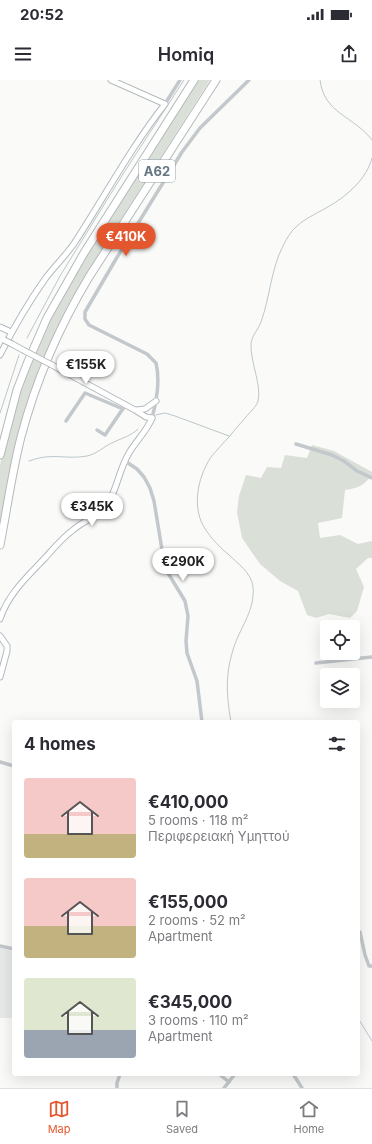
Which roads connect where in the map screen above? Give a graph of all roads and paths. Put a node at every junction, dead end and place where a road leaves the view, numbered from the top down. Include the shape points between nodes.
1 (111, 80) edge
2 (180, 80) edge
3 (194, 80) edge
4 (216, 80) edge
5 (249, 80) edge
6 (165, 104) junction
7 (0, 327) edge
8 (11, 332) junction
9 (2, 339) edge
10 (0, 355) edge
11 (156, 401) junction
12 (125, 407) junction
13 (142, 412) junction
14 (152, 418) junction
15 (66, 421) dead end
16 (146, 428) junction
17 (97, 430) dead end
18 (296, 444) dead end
19 (0, 455) edge
20 (125, 461) junction
21 (372, 478) edge
22 (0, 545) edge
23 (0, 619) edge
24 (0, 636) edge
25 (372, 658) edge
26 (316, 663) dead end
27 (0, 677) edge
28 (202, 720) edge
29 (0, 762) edge
30 (12, 765) edge
31 (360, 932) dead end
32 (0, 946) edge
33 (12, 949) edge
34 (372, 966) edge
35 (120, 1076) edge
36 (222, 1076) edge
37 (234, 1076) edge
38 (294, 1076) edge
39 (229, 1082) junction
40 (117, 1088) edge
41 (224, 1088) edge
42 (302, 1088) edge

1 - 6 street
2 - 6 street
3 - 19 highway, Α62 via 84,253 50,312 17,390
4 - 22 highway, Α62 via 89,277 56,339 36,387 23,432 13,471
5 - 11 street via 200,128 182,152 85,312 85,319 89,325 154,359 158,367
6 - 8 street via 148,126 73,245 45,279
7 - 8 street
8 - 10 street
9 - 12 street, bridge
11 - 13 street
11 - 14 street
12 - 13 street
12 - 15 street via 85,393
12 - 17 street via 105,435
13 - 14 street via 146,417
13 - 16 street
14 - 16 street
16 - 20 street
18 - 21 street via 332,455
20 - 23 street via 104,507 64,537 10,597
20 - 28 street via 137,469 150,488 165,568 185,601 188,616 186,641 197,681
24 - 27 street via 7,646 7,651
25 - 26 street
29 - 30 street
31 - 34 street via 364,955 368,966
32 - 33 street
35 - 40 street
36 - 39 street
37 - 39 street
38 - 42 street
39 - 41 street

